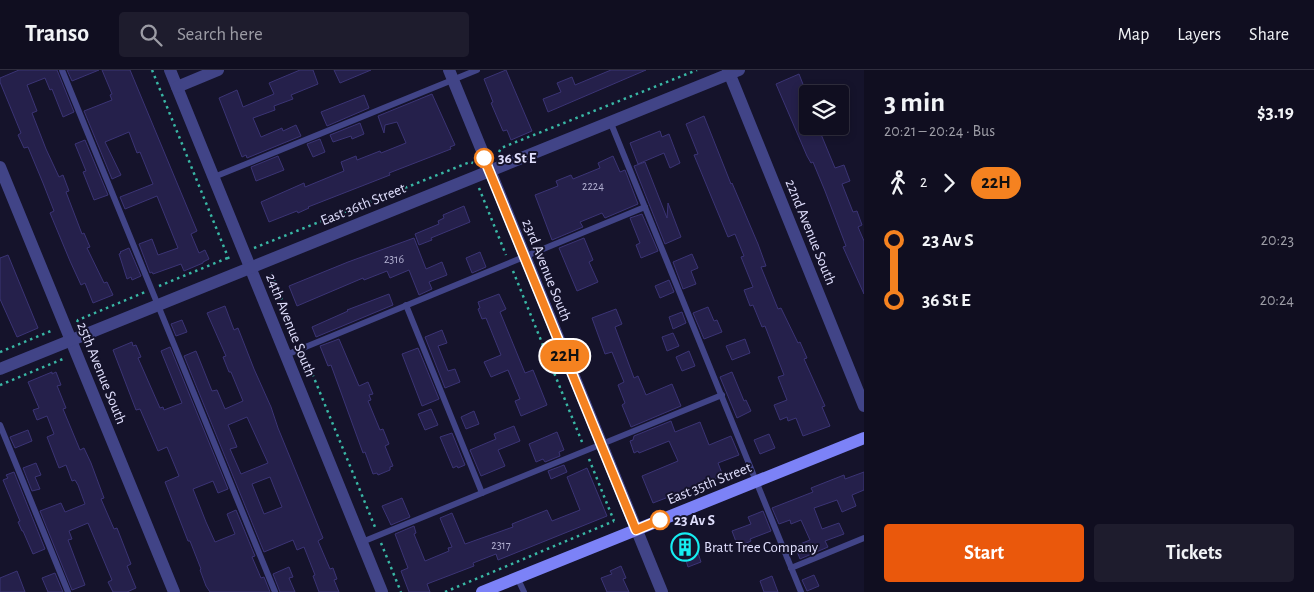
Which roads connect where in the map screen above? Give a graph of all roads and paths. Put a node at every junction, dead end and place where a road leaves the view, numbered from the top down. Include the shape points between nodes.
1 (62, 70) edge
2 (152, 70) edge
3 (170, 70) edge
4 (218, 70) edge
5 (477, 70) edge
6 (697, 70) edge
7 (732, 71) edge
8 (451, 75) edge
9 (176, 87) junction
10 (610, 121) junction
11 (499, 152) dead end
12 (473, 163) dead end
13 (0, 167) edge
14 (489, 170) junction
15 (214, 177) junction
16 (479, 186) dead end
17 (645, 207) junction
18 (253, 249) dead end
19 (524, 257) junction
20 (510, 263) junction
21 (231, 264) dead end
22 (251, 267) junction
23 (269, 269) dead end
24 (406, 305) junction
25 (157, 306) junction
26 (55, 332) dead end
27 (70, 341) junction
28 (302, 348) junction
29 (0, 352) edge
30 (64, 355) dead end
31 (286, 355) junction
32 (0, 369) edge
33 (0, 385) edge
34 (722, 395) junction
35 (864, 406) edge
36 (0, 425) edge
37 (864, 438) edge
38 (601, 444) junction
39 (586, 451) junction
40 (756, 481) junction
41 (482, 493) junction
42 (619, 519) dead end
43 (614, 521) junction
44 (636, 530) junction
45 (378, 536) junction
46 (864, 538) edge
47 (362, 542) junction
48 (791, 568) junction
49 (518, 577) junction
50 (68, 592) edge
51 (174, 592) edge
52 (275, 592) edge
53 (382, 592) edge
54 (401, 592) edge
55 (445, 592) edge
56 (482, 592) edge
57 (524, 592) edge
58 (662, 592) edge
59 (801, 592) edge

1 - 25 lane
2 - 21 path
3 - 9 street, 24th Avenue South
4 - 9 street
5 - 8 lane
6 - 11 path via 501,148
7 - 10 street, East 36th Street
7 - 35 street, 22nd Avenue South
8 - 14 street, 23rd Avenue South
8 - 15 lane
9 - 15 street, 24th Avenue South
10 - 14 street, East 36th Street
10 - 17 lane
12 - 18 path
13 - 27 street, 25th Avenue South
14 - 19 street, 23rd Avenue South
14 - 22 street, East 36th Street
15 - 22 street, 24th Avenue South
16 - 20 path
17 - 19 lane
17 - 34 lane
19 - 20 lane
19 - 38 street, 23rd Avenue South
20 - 24 lane
20 - 39 path
22 - 25 street, East 36th Street
22 - 31 street, 24th Avenue South
23 - 28 path
24 - 28 lane
24 - 41 lane
25 - 27 street, East 36th Street
25 - 52 lane
26 - 29 path
27 - 32 street, East 36th Street
27 - 51 street, 25th Avenue South
28 - 31 lane
28 - 45 path
30 - 33 path via 63,359
31 - 47 street, 24th Avenue South
34 - 38 lane
34 - 40 lane
36 - 50 lane
37 - 40 street, East 35th Street
38 - 39 lane
38 - 44 street, 23rd Avenue South
39 - 41 lane
39 - 43 path
40 - 44 street, East 35th Street
40 - 48 lane
41 - 45 lane
42 - 43 path
43 - 55 path
44 - 49 street, East 35th Street
44 - 58 street, 23rd Avenue South
45 - 47 lane
45 - 54 path
46 - 48 lane
47 - 53 street, 24th Avenue South
48 - 59 lane
49 - 56 street, East 35th Street
49 - 57 lane

